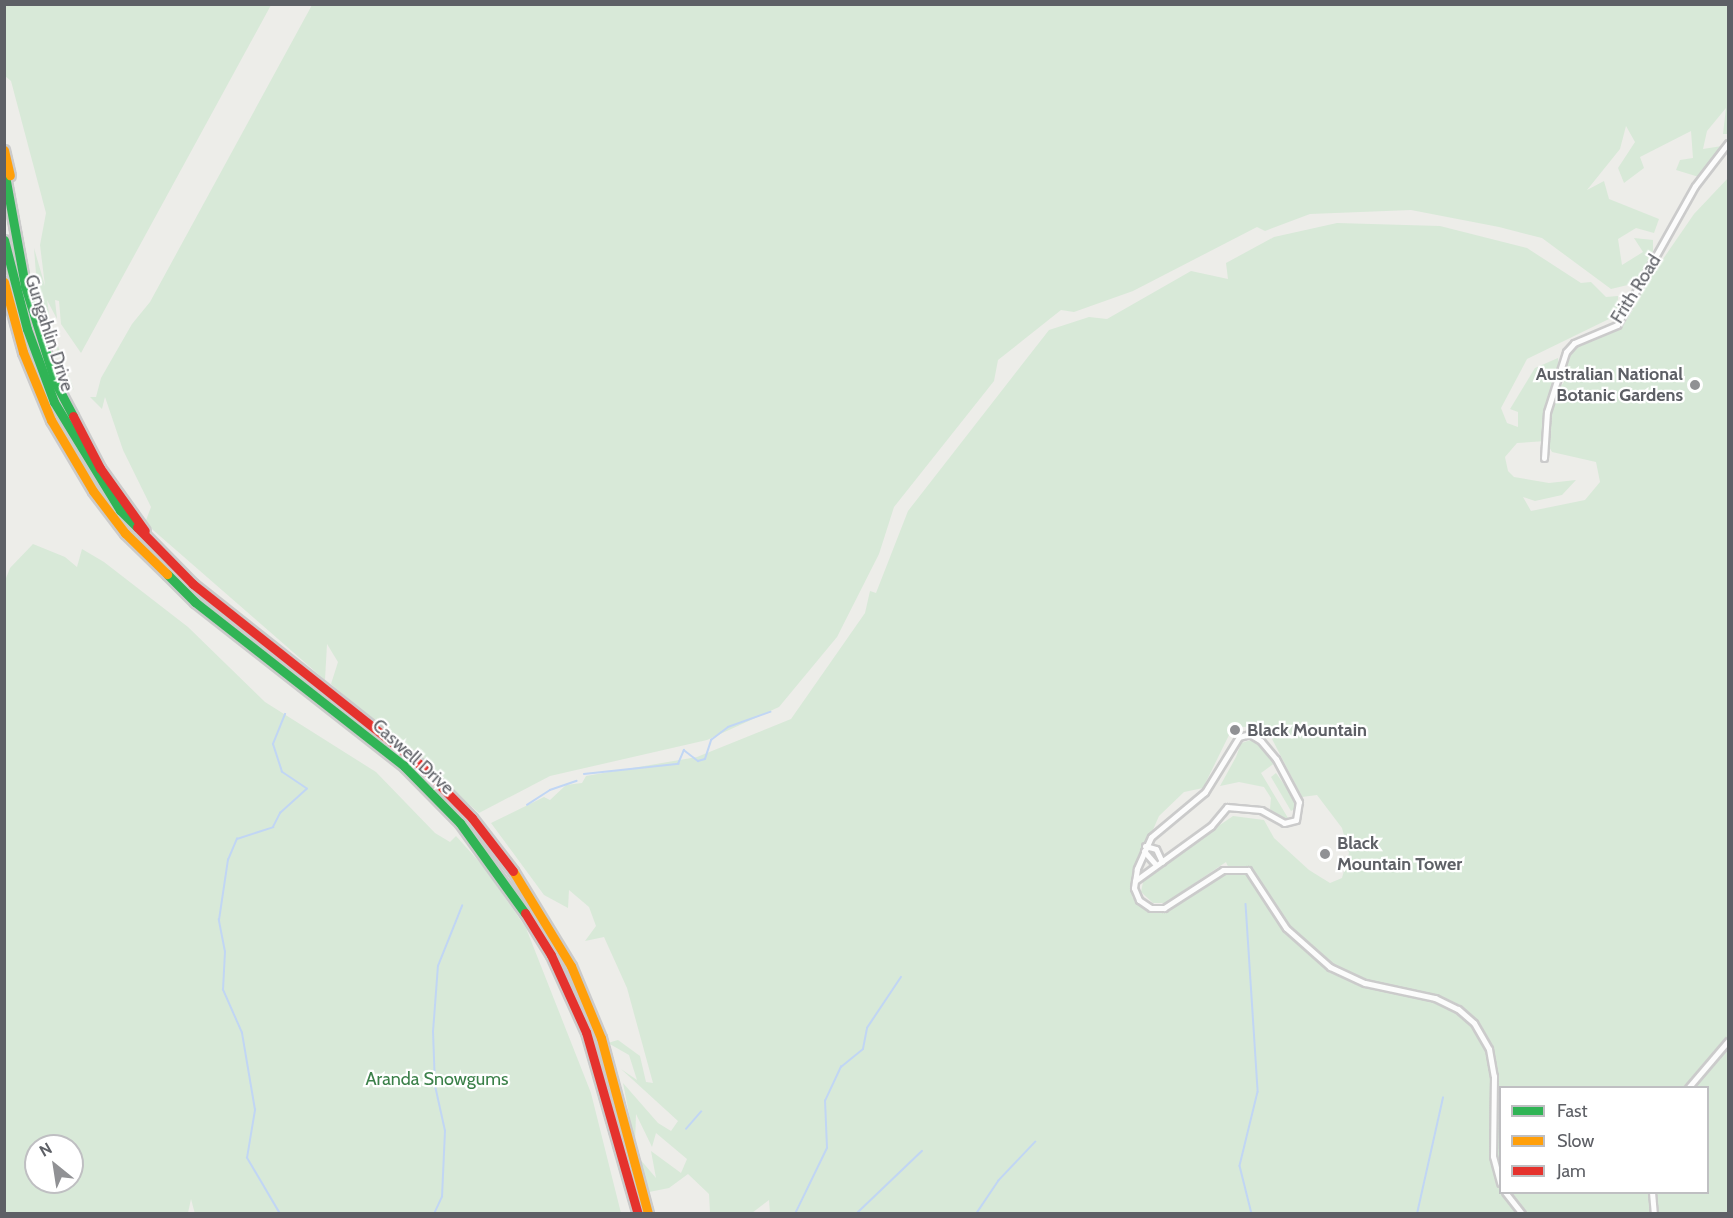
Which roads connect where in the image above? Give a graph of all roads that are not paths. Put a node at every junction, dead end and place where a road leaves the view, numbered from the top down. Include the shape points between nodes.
1 (1728, 143) edge
2 (4, 150) edge
3 (4, 170) edge
4 (4, 240) edge
5 (20, 261) junction
6 (4, 282) edge
7 (4, 307) edge
8 (45, 408) junction
9 (1544, 458) dead end
10 (237, 619) junction
11 (1144, 849) junction
12 (1159, 863) junction
13 (1135, 881) junction
14 (1728, 1041) edge
15 (1690, 1086) edge
16 (1499, 1178) edge
17 (1507, 1194) edge
18 (1652, 1194) edge
19 (638, 1214) edge
20 (648, 1214) edge
21 (1522, 1214) edge
22 (1654, 1214) edge

1 - 9 street, Frith Road via 1695,186 1617,325 1574,343 1566,352 1547,412
2 - 5 highway
3 - 5 highway
4 - 10 highway, Gungahlin Drive via 39,366 94,474 144,538
5 - 10 highway via 55,382 100,468 152,538
6 - 8 highway, Gungahlin Drive via 23,352
7 - 8 highway via 29,380
8 - 19 highway, Caswell Drive via 93,491 144,554 202,608 404,766 453,816 537,930 592,1048
10 - 20 highway, Caswell Drive via 343,699 454,799 504,858 546,922 601,1038
11 - 12 street
11 - 12 street via 1156,849
11 - 12 street via 1204,792 1239,737 1250,734 1261,741 1276,759 1299,802 1296,820 1284,823 1261,810 1231,806 1211,826
11 - 13 street
12 - 13 street
13 - 16 street via 1139,900 1151,908 1164,908 1223,870 1248,870 1286,928 1329,967 1365,983 1435,998 1458,1009 1482,1034 1492,1061 1494,1156
14 - 15 street
17 - 21 street
18 - 22 street

